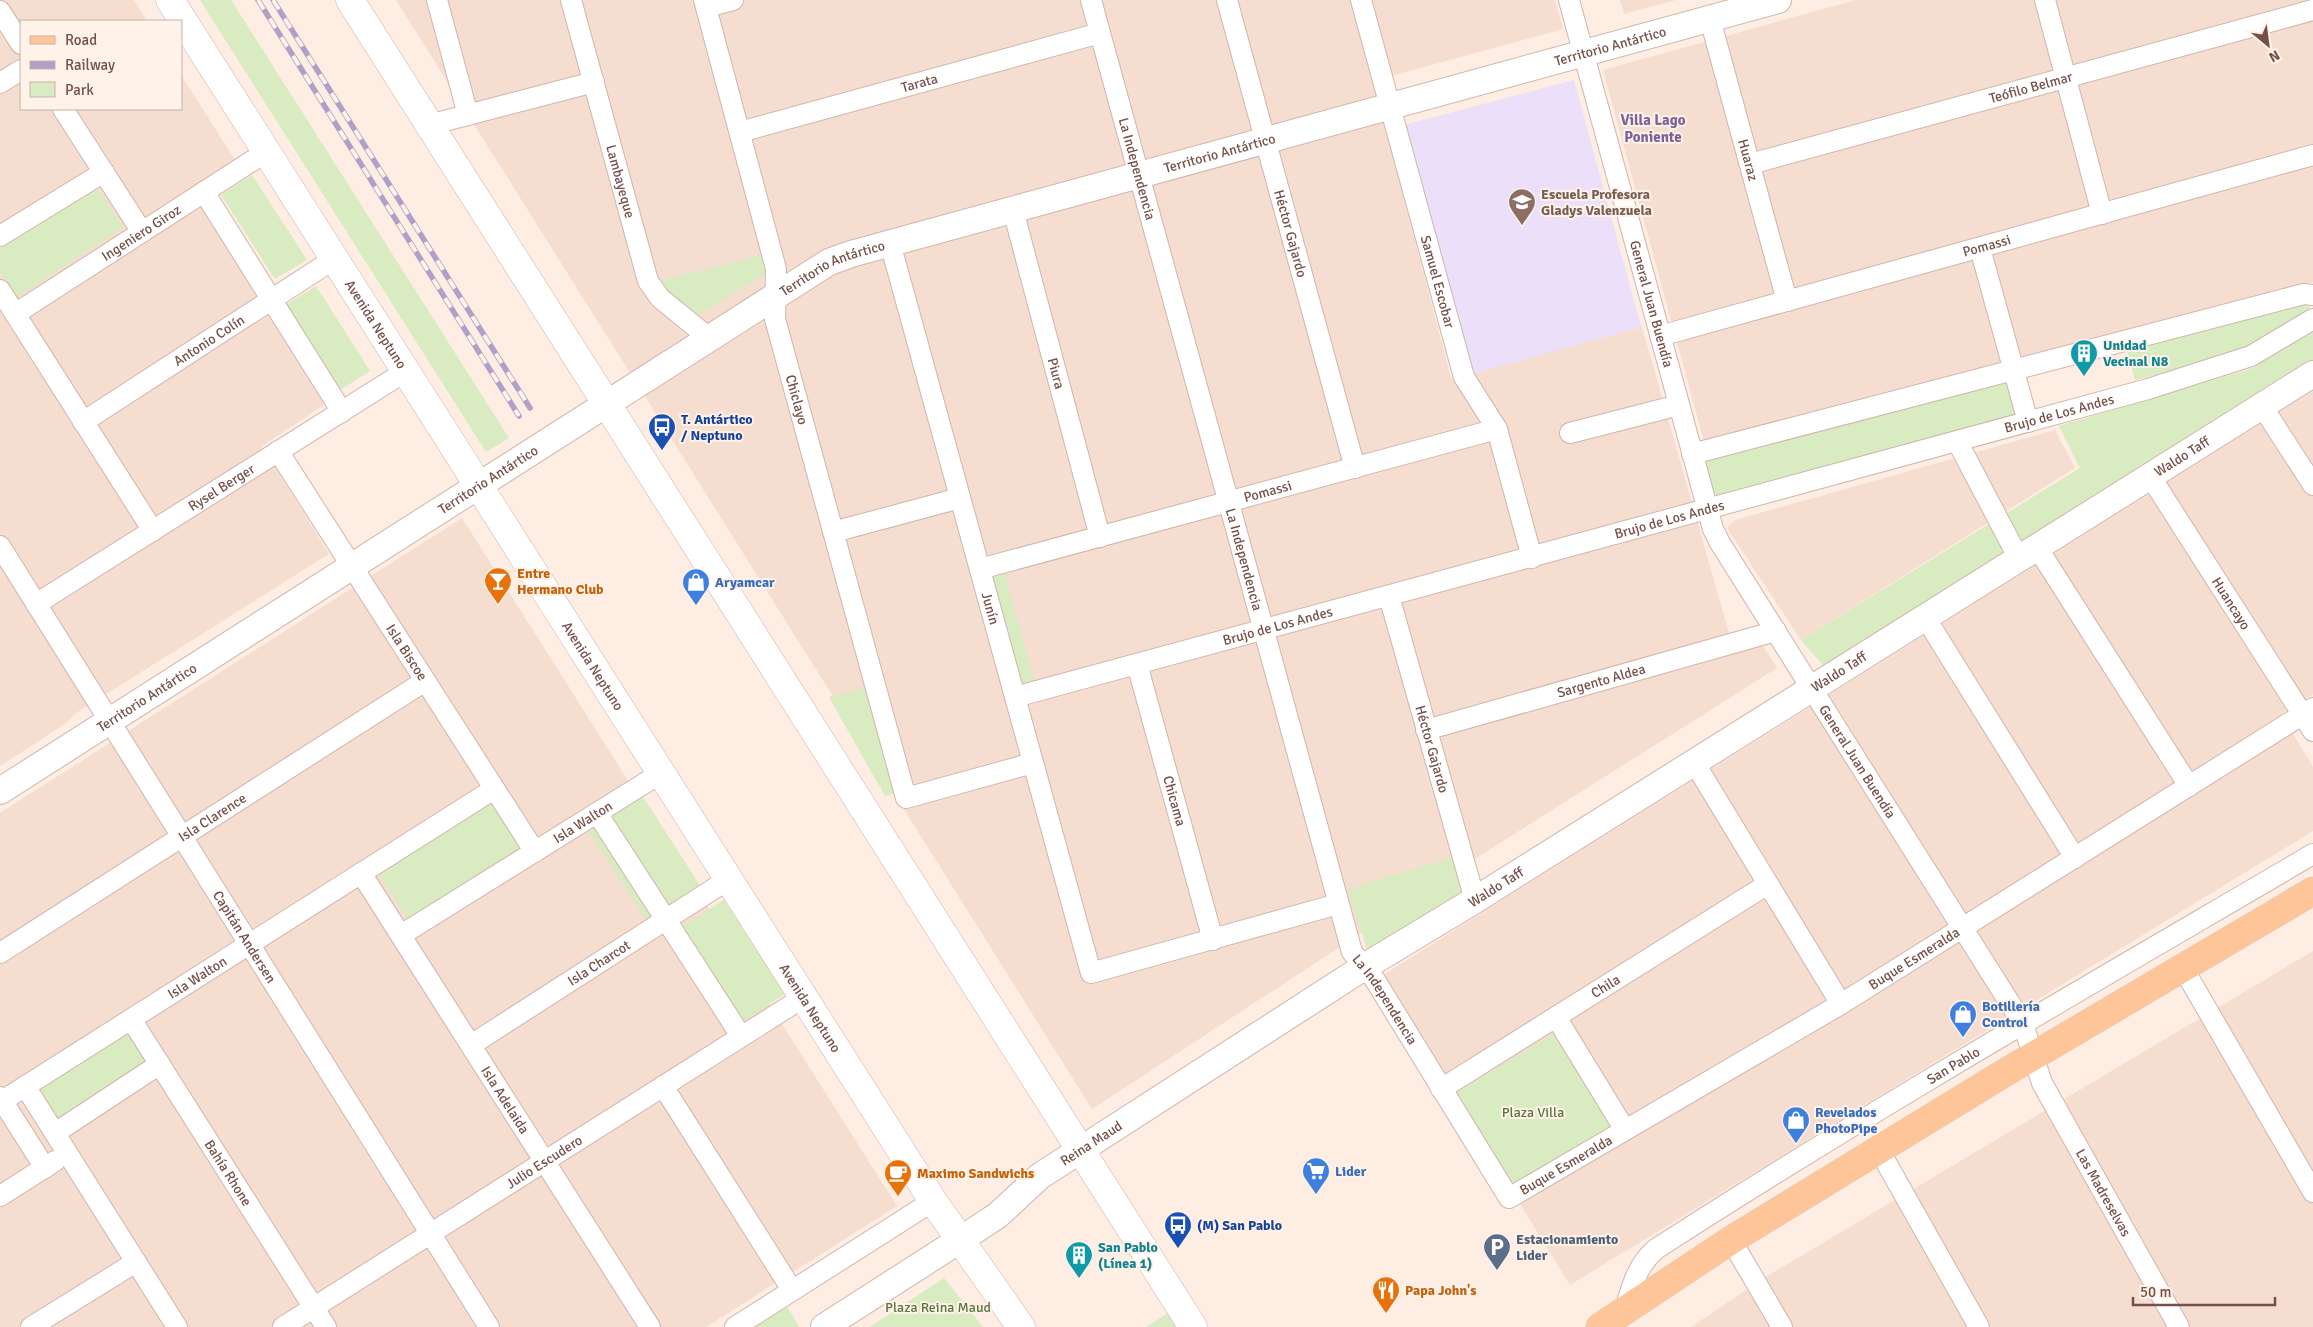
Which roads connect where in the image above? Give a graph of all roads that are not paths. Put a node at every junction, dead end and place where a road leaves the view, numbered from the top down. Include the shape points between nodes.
1 (170, 0) edge
2 (350, 0) edge
3 (437, 0) edge
4 (571, 0) edge
5 (733, 0) edge
6 (1091, 0) edge
7 (1228, 0) edge
8 (1361, 0) edge
9 (1569, 0) edge
10 (1778, 0) edge
11 (2044, 0) edge
12 (705, 4) edge
13 (1743, 5) edge
14 (2313, 10) edge
15 (0, 11) edge
16 (1710, 19) junction
17 (1100, 33) junction
18 (20, 42) edge
19 (1584, 53) junction
20 (20, 71) edge
21 (2066, 78) junction
22 (594, 82) junction
23 (0, 83) edge
24 (1390, 106) junction
25 (64, 110) edge
26 (468, 114) junction
27 (429, 125) junction
28 (740, 132) junction
29 (1266, 140) junction
30 (266, 152) junction
31 (2313, 155) edge
32 (1750, 164) junction
33 (104, 172) junction
34 (1139, 175) junction
35 (204, 192) junction
36 (1013, 210) junction
37 (2102, 214) junction
38 (142, 232) junction
39 (0, 236) edge
40 (890, 243) junction
41 (1980, 248) junction
42 (334, 259) junction
43 (0, 290) edge
44 (776, 294) junction
45 (2313, 295) edge
46 (271, 300) junction
47 (1787, 301) junction
48 (15, 314) junction
49 (2313, 319) edge
50 (1660, 336) junction
51 (709, 338) junction
52 (2014, 370) junction
53 (406, 371) junction
54 (2313, 374) edge
55 (606, 404) junction
56 (1679, 405) junction
57 (2262, 406) junction
58 (342, 412) junction
59 (83, 422) junction
60 (2028, 422) junction
61 (1497, 429) junction
62 (1570, 433) dead end
63 (1957, 442) junction
64 (278, 451) junction
65 (1692, 454) junction
66 (1355, 468) junction
67 (2150, 476) junction
68 (2313, 485) edge
69 (478, 486) junction
70 (960, 498) junction
71 (1228, 502) junction
72 (1708, 511) junction
73 (153, 531) junction
74 (833, 532) junction
75 (1100, 537) junction
76 (0, 546) edge
77 (2028, 553) junction
78 (1532, 558) junction
79 (352, 566) junction
80 (980, 570) junction
81 (1389, 596) junction
82 (36, 604) junction
83 (1925, 617) junction
84 (1263, 630) junction
85 (1776, 631) junction
86 (1137, 664) junction
87 (425, 681) junction
88 (1812, 688) junction
89 (1015, 697) junction
90 (2310, 718) edge
91 (109, 721) junction
92 (1426, 730) junction
93 (1694, 762) junction
94 (1033, 763) junction
95 (661, 773) junction
96 (2189, 786) junction
97 (494, 789) junction
98 (0, 791) edge
99 (597, 813) junction
100 (182, 837) junction
101 (535, 852) junction
102 (2313, 854) edge
103 (2075, 858) junction
104 (361, 873) junction
105 (728, 879) junction
106 (1768, 884) junction
107 (2313, 892) edge
108 (1475, 900) junction
109 (1338, 904) junction
110 (666, 919) junction
111 (1964, 928) junction
112 (401, 935) junction
113 (1212, 940) junction
114 (249, 944) junction
115 (0, 953) edge
116 (1364, 967) junction
117 (2182, 968) junction
118 (804, 997) junction
119 (1841, 1004) junction
120 (1556, 1017) junction
121 (131, 1019) junction
122 (2023, 1024) junction
123 (741, 1036) junction
124 (471, 1045) junction
125 (2034, 1055) junction
126 (160, 1064) junction
127 (25, 1086) junction
128 (664, 1086) junction
129 (1441, 1089) junction
130 (1, 1099) edge
131 (1625, 1130) junction
132 (55, 1133) junction
133 (1081, 1150) junction
134 (1879, 1150) junction
135 (68, 1153) junction
136 (545, 1161) junction
137 (45, 1168) junction
138 (2313, 1192) edge
139 (0, 1196) edge
140 (1508, 1198) joint
141 (933, 1201) junction
142 (430, 1234) junction
143 (962, 1240) junction
144 (1731, 1240) junction
145 (136, 1262) junction
146 (792, 1290) junction
147 (313, 1308) junction
148 (1625, 1309) junction
149 (32, 1327) edge
150 (177, 1327) edge
151 (283, 1327) edge
152 (326, 1327) edge
153 (489, 1327) edge
154 (650, 1327) edge
155 (735, 1327) edge
156 (824, 1327) edge
157 (1021, 1327) edge
158 (1193, 1327) edge
159 (1600, 1327) edge
160 (1782, 1327) edge
161 (1979, 1327) edge
162 (2179, 1327) edge

1 - 30 main road, Avenida Neptuno
2 - 27 main road
3 - 26 street
4 - 22 street, Lambayeque
5 - 12 street
6 - 17 street, La Independencia
7 - 29 street, Héctor Gajardo
8 - 24 street, Samuel Escobar
9 - 19 street, General Juan Buendía
10 - 13 street, Territorio Antártico
11 - 21 street
12 - 28 street, Chiclayo
13 - 16 street, Territorio Antártico
14 - 21 street, Teófilo Belmar
15 - 18 street
16 - 19 street, Territorio Antártico
16 - 32 street, Huaraz
17 - 28 street, Tarata
17 - 34 street, La Independencia
19 - 24 street, Territorio Antártico
19 - 50 street, General Juan Buendía
20 - 23 street
21 - 32 street, Teófilo Belmar
21 - 37 street
22 - 26 street
22 - 51 street, Lambayeque via 648,281 660,298
24 - 29 street, Territorio Antártico
24 - 61 street, Samuel Escobar via 1464,377
25 - 33 street
26 - 27 street
27 - 55 main road
28 - 44 street, Chiclayo via 776,269
29 - 34 street, Territorio Antártico
29 - 66 street, Héctor Gajardo
30 - 35 street, Ingeniero Giroz
30 - 42 main road, Avenida Neptuno
31 - 37 street, Pomassi
32 - 47 street, Huaraz
33 - 38 street
33 - 39 street
34 - 36 street, Territorio Antártico
34 - 71 street, La Independencia
35 - 38 street, Ingeniero Giroz
35 - 46 street
36 - 40 street, Territorio Antártico
36 - 75 street, Piura
37 - 41 street, Pomassi
38 - 48 street, Ingeniero Giroz
40 - 44 street, Territorio Antártico via 829,262
40 - 70 street, Junín
41 - 47 street, Pomassi
41 - 52 street
42 - 46 street, Antonio Colín
42 - 53 main road, Avenida Neptuno
43 - 48 street
44 - 51 street, Territorio Antártico
44 - 74 street, Chiclayo via 775,319
45 - 52 street via 2304,294
46 - 58 street
46 - 59 street, Antonio Colín
47 - 50 street, Pomassi
48 - 59 street
49 - 60 street, Brujo de Los Andes via 2264,350 2235,363
50 - 56 street, General Juan Buendía
51 - 55 street, Territorio Antártico
52 - 60 street
52 - 65 street
53 - 58 street, Rysel Berger
53 - 69 main road, Avenida Neptuno
54 - 57 street, Waldo Taff
55 - 69 street, Territorio Antártico
55 - 133 main road
56 - 62 street
56 - 65 street, General Juan Buendía
57 - 67 street, Waldo Taff
57 - 68 street
58 - 64 street, Rysel Berger
59 - 73 street
60 - 63 street, Brujo de Los Andes
61 - 66 street, Pomassi
61 - 78 street, Samuel Escobar
63 - 72 street, Brujo de Los Andes
63 - 77 street
64 - 73 street, Rysel Berger
64 - 79 street, Isla Biscoe
65 - 72 street, General Juan Buendía
66 - 71 street, Pomassi
67 - 77 street, Waldo Taff
67 - 90 street, Huancayo
69 - 79 street, Territorio Antártico
69 - 95 main road, Avenida Neptuno
70 - 74 street
70 - 80 street, Junín
71 - 75 street, Pomassi
71 - 84 street, La Independencia
72 - 78 street, Brujo de Los Andes
72 - 85 street, General Juan Buendía via 1720,543
73 - 82 street, Rysel Berger
74 - 94 street, Chiclayo via 906,798
75 - 80 street, Pomassi
76 - 82 street, Capitán Andersen
77 - 83 street, Waldo Taff
77 - 96 street
78 - 81 street, Brujo de Los Andes
79 - 87 street, Isla Biscoe
79 - 91 street, Territorio Antártico
80 - 89 street, Junín
81 - 84 street, Brujo de Los Andes
81 - 92 street, Héctor Gajardo
82 - 91 street, Capitán Andersen
83 - 88 street, Waldo Taff
83 - 103 street
84 - 86 street, Brujo de Los Andes
84 - 109 street, La Independencia
85 - 88 street, General Juan Buendía
85 - 92 street, Sargento Aldea
86 - 89 street, Brujo de Los Andes
86 - 113 street, Chicama
87 - 97 street, Isla Biscoe
87 - 100 street, Isla Clarence
88 - 93 street, Waldo Taff
88 - 111 street, General Juan Buendía
89 - 94 street, Junín
90 - 96 street, Buque Esmeralda
91 - 98 street, Territorio Antártico
91 - 100 street, Capitán Andersen
92 - 108 street, Héctor Gajardo
93 - 106 street
93 - 108 street, Waldo Taff
94 - 113 street, Junín via 1091,973
95 - 99 street, Isla Walton
95 - 105 main road, Avenida Neptuno
96 - 103 street, Buque Esmeralda
97 - 101 street, Isla Biscoe
97 - 104 street, Isla Walton
99 - 101 street, Isla Walton
99 - 110 street
100 - 114 street, Capitán Andersen
100 - 115 street, Isla Clarence
101 - 112 street, Isla Walton
102 - 122 street, San Pablo
103 - 111 street, Buque Esmeralda
104 - 112 street, Isla Adelaida
104 - 114 street, Isla Walton
105 - 110 street, Isla Charcot
105 - 118 main road, Avenida Neptuno
106 - 119 street
106 - 120 street, Chila
107 - 117 main road
108 - 116 street, Waldo Taff
109 - 113 street
109 - 116 street, La Independencia via 1352,952
110 - 123 street
110 - 124 street, Isla Charcot
111 - 119 street, Buque Esmeralda
111 - 122 street, General Juan Buendía
112 - 124 street, Isla Adelaida
114 - 121 street, Isla Walton
114 - 142 street, Capitán Andersen
116 - 129 street, La Independencia
116 - 133 street, Reina Maud
117 - 125 main road
117 - 138 street
118 - 123 street, Julio Escudero
118 - 141 main road, Avenida Neptuno
119 - 131 street, Buque Esmeralda
120 - 129 street, Chila
120 - 131 street
121 - 126 street, Bahía Rhone
121 - 127 street, Isla Walton
122 - 125 street, General Juan Buendía
122 - 148 street, San Pablo via 1656,1250 1636,1273
123 - 128 street, Julio Escudero
124 - 136 street, Isla Adelaida
125 - 134 main road
125 - 162 street, Las Madreselvas via 2042,1083
126 - 132 street
126 - 147 street, Bahía Rhone
127 - 130 street, Isla Walton
127 - 132 street
128 - 136 street, Julio Escudero
128 - 146 street
129 - 140 street, La Independencia
130 - 137 street
131 - 140 street, Buque Esmeralda
132 - 135 street
133 - 143 street, Reina Maud via 1040,1176 998,1215
133 - 158 main road
134 - 144 main road
134 - 161 street
135 - 137 street
135 - 145 street
136 - 142 street, Julio Escudero
136 - 154 street, Isla Adelaida
137 - 139 street
141 - 143 main road, Avenida Neptuno
141 - 146 street
142 - 147 street, Julio Escudero
142 - 153 street, Capitán Andersen
143 - 156 street, Reina Maud
143 - 157 main road, Avenida Neptuno
144 - 148 main road
144 - 160 street
145 - 149 street
145 - 150 street
146 - 155 street
147 - 151 street, Julio Escudero
147 - 152 street, Bahía Rhone
148 - 159 main road

